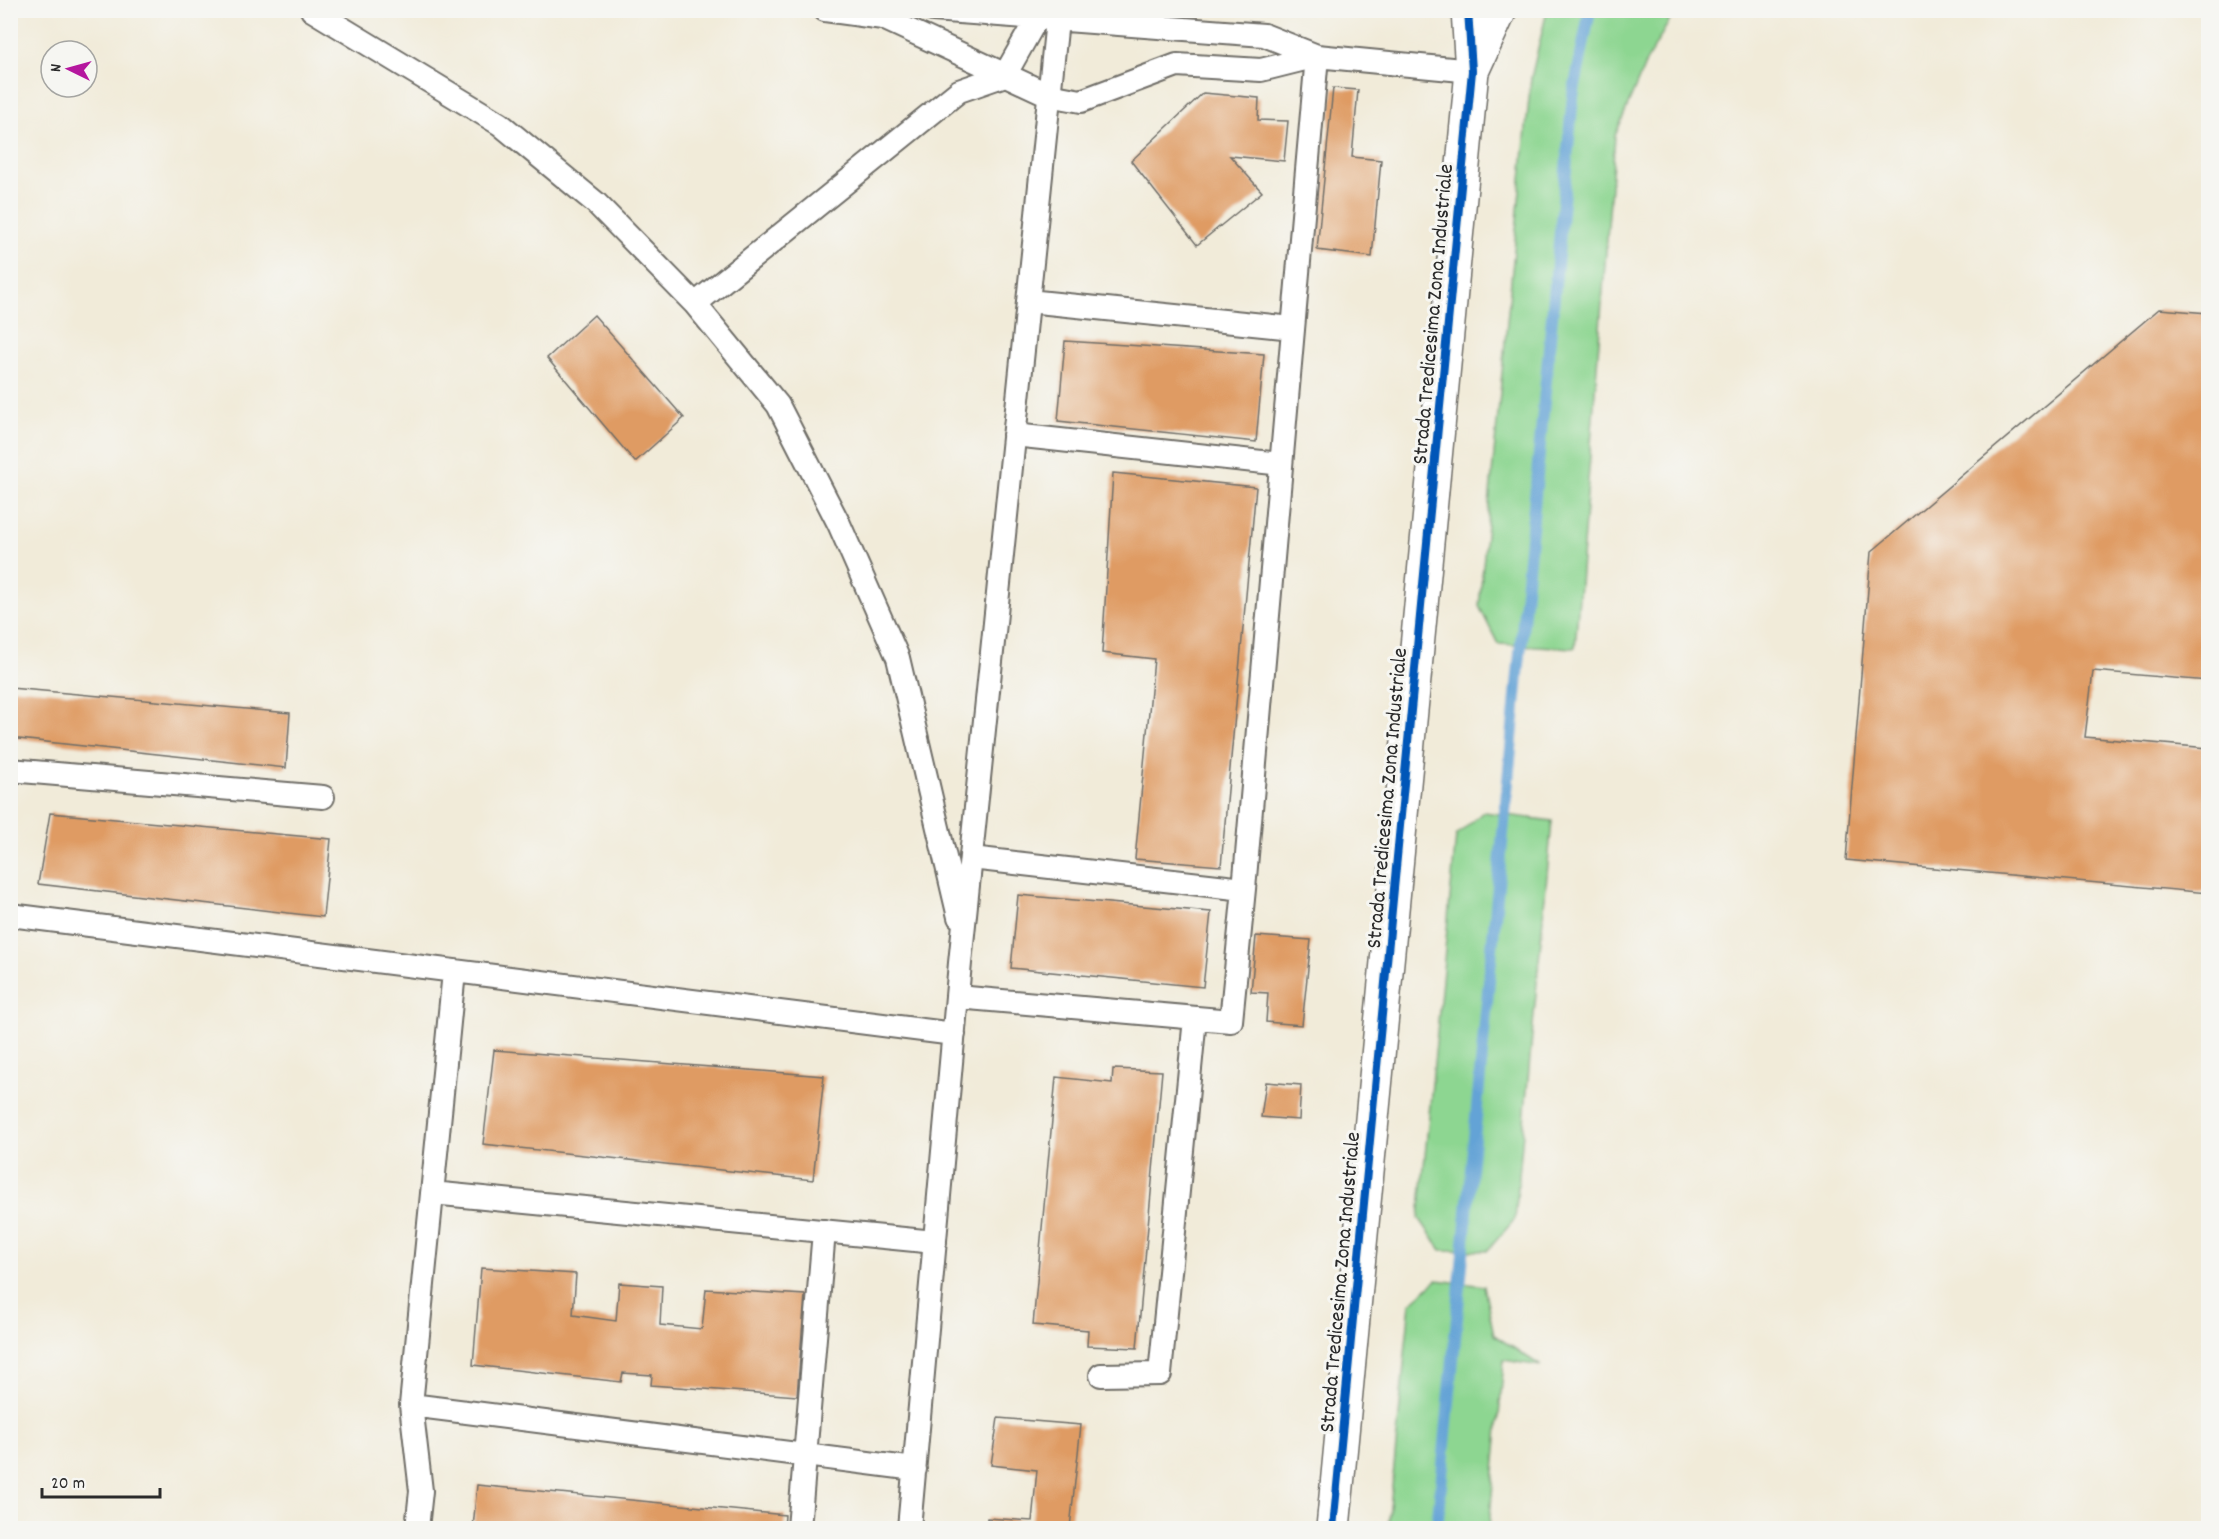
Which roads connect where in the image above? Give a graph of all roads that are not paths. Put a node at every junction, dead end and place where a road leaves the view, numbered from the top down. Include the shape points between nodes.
1 (312, 10) edge
2 (825, 10) edge
3 (933, 10) edge
4 (1468, 10) edge
5 (1500, 10) edge
6 (855, 12) edge
7 (1047, 19) junction
8 (1317, 56) junction
9 (1472, 71) junction
10 (1005, 75) junction
11 (1049, 95) junction
12 (1028, 301) junction
13 (696, 304) junction
14 (1293, 328) junction
15 (1014, 435) junction
16 (1281, 464) junction
17 (10, 770) edge
18 (323, 797) dead end
19 (971, 858) junction
20 (1244, 889) junction
21 (10, 915) edge
22 (963, 936) junction
23 (454, 972) junction
24 (957, 997) junction
25 (1195, 1018) junction
26 (954, 1034) junction
27 (432, 1193) junction
28 (824, 1231) junction
29 (935, 1242) junction
30 (1101, 1375) dead end
31 (411, 1405) junction
32 (804, 1455) junction
33 (915, 1469) junction
34 (417, 1528) edge
35 (799, 1528) edge
36 (909, 1528) edge
37 (1333, 1528) edge

1 - 13 lane via 500,124 596,203
2 - 6 lane
3 - 7 lane
4 - 9 street
5 - 9 street
6 - 10 lane via 883,18
7 - 8 lane via 1264,35
7 - 10 lane
7 - 11 lane
8 - 9 lane
8 - 11 lane via 1260,70 1177,65 1081,101
8 - 14 lane
9 - 37 street, Strada Tredicesima Zona Industriale
10 - 11 lane
10 - 13 lane via 959,91
11 - 12 lane
12 - 14 lane
12 - 15 lane
13 - 22 lane via 778,405 839,524 898,658
14 - 16 lane
15 - 16 lane
15 - 19 lane
16 - 20 lane
17 - 18 lane
19 - 20 lane
19 - 22 lane
20 - 25 lane via 1231,1021
21 - 23 lane
22 - 24 lane
23 - 26 lane
23 - 27 lane
24 - 25 lane
24 - 26 lane
25 - 30 lane via 1160,1374
26 - 29 lane
27 - 28 lane
27 - 31 lane
28 - 29 lane
28 - 32 lane
29 - 33 lane
31 - 32 lane
31 - 34 lane via 421,1491
32 - 33 lane
32 - 35 lane
33 - 36 lane

